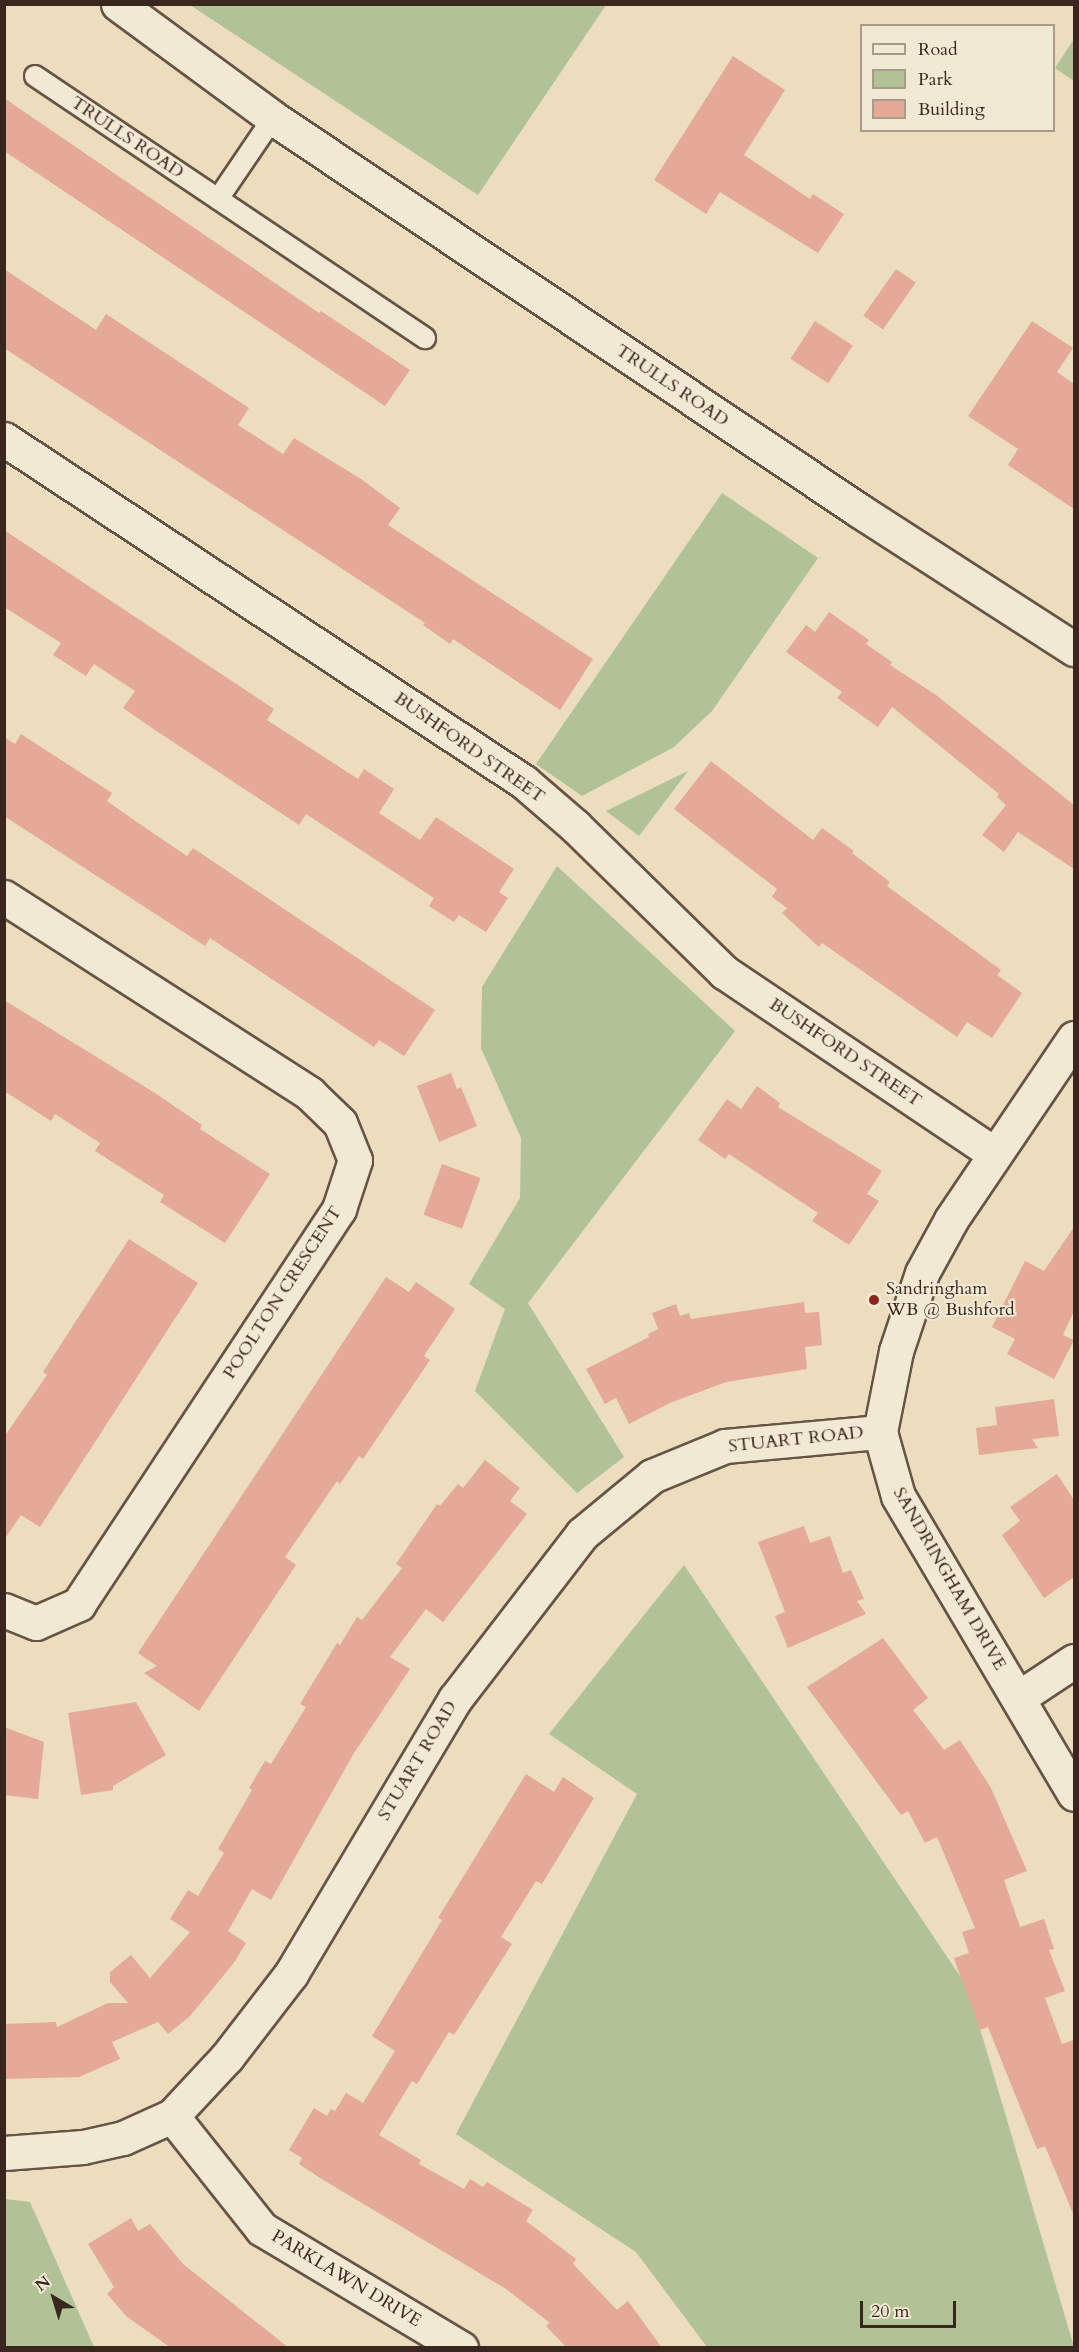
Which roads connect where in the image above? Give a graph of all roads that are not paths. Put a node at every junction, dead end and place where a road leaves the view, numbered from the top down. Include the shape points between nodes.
1 (118, 4) edge
2 (35, 76) dead end
3 (273, 118) junction
4 (218, 199) junction
5 (425, 338) dead end
6 (4, 439) edge
7 (1074, 649) edge
8 (4, 897) edge
9 (1074, 1038) edge
10 (995, 1154) junction
11 (880, 1432) junction
12 (4, 1610) edge
13 (1074, 1660) edge
14 (1018, 1698) junction
15 (1074, 1794) edge
16 (172, 2116) junction
17 (4, 2153) edge
18 (461, 2348) edge

1 - 3 street, TRULLS ROAD
2 - 4 lane, TRULLS ROAD
3 - 4 lane
3 - 7 street, TRULLS ROAD via 860,511
4 - 5 lane, TRULLS ROAD
6 - 10 street, BUSHFORD STREET via 524,782 575,826 724,972
8 - 12 street, POOLTON CRESCENT via 309,1093 340,1123 355,1160 339,1209 79,1604 36,1623
9 - 10 street, SANDRINGHAM DRIVE
10 - 11 street, SANDRINGHAM DRIVE via 922,1273 896,1351
11 - 14 street, SANDRINGHAM DRIVE via 898,1496
11 - 16 street, STUART ROAD via 725,1446 652,1476 582,1534 455,1699 291,1974 227,2057
13 - 14 street
14 - 15 street, SANDRINGHAM DRIVE
16 - 17 street, STUART ROAD via 123,2138 83,2147
16 - 18 street, PARKLAWN DRIVE via 262,2229

